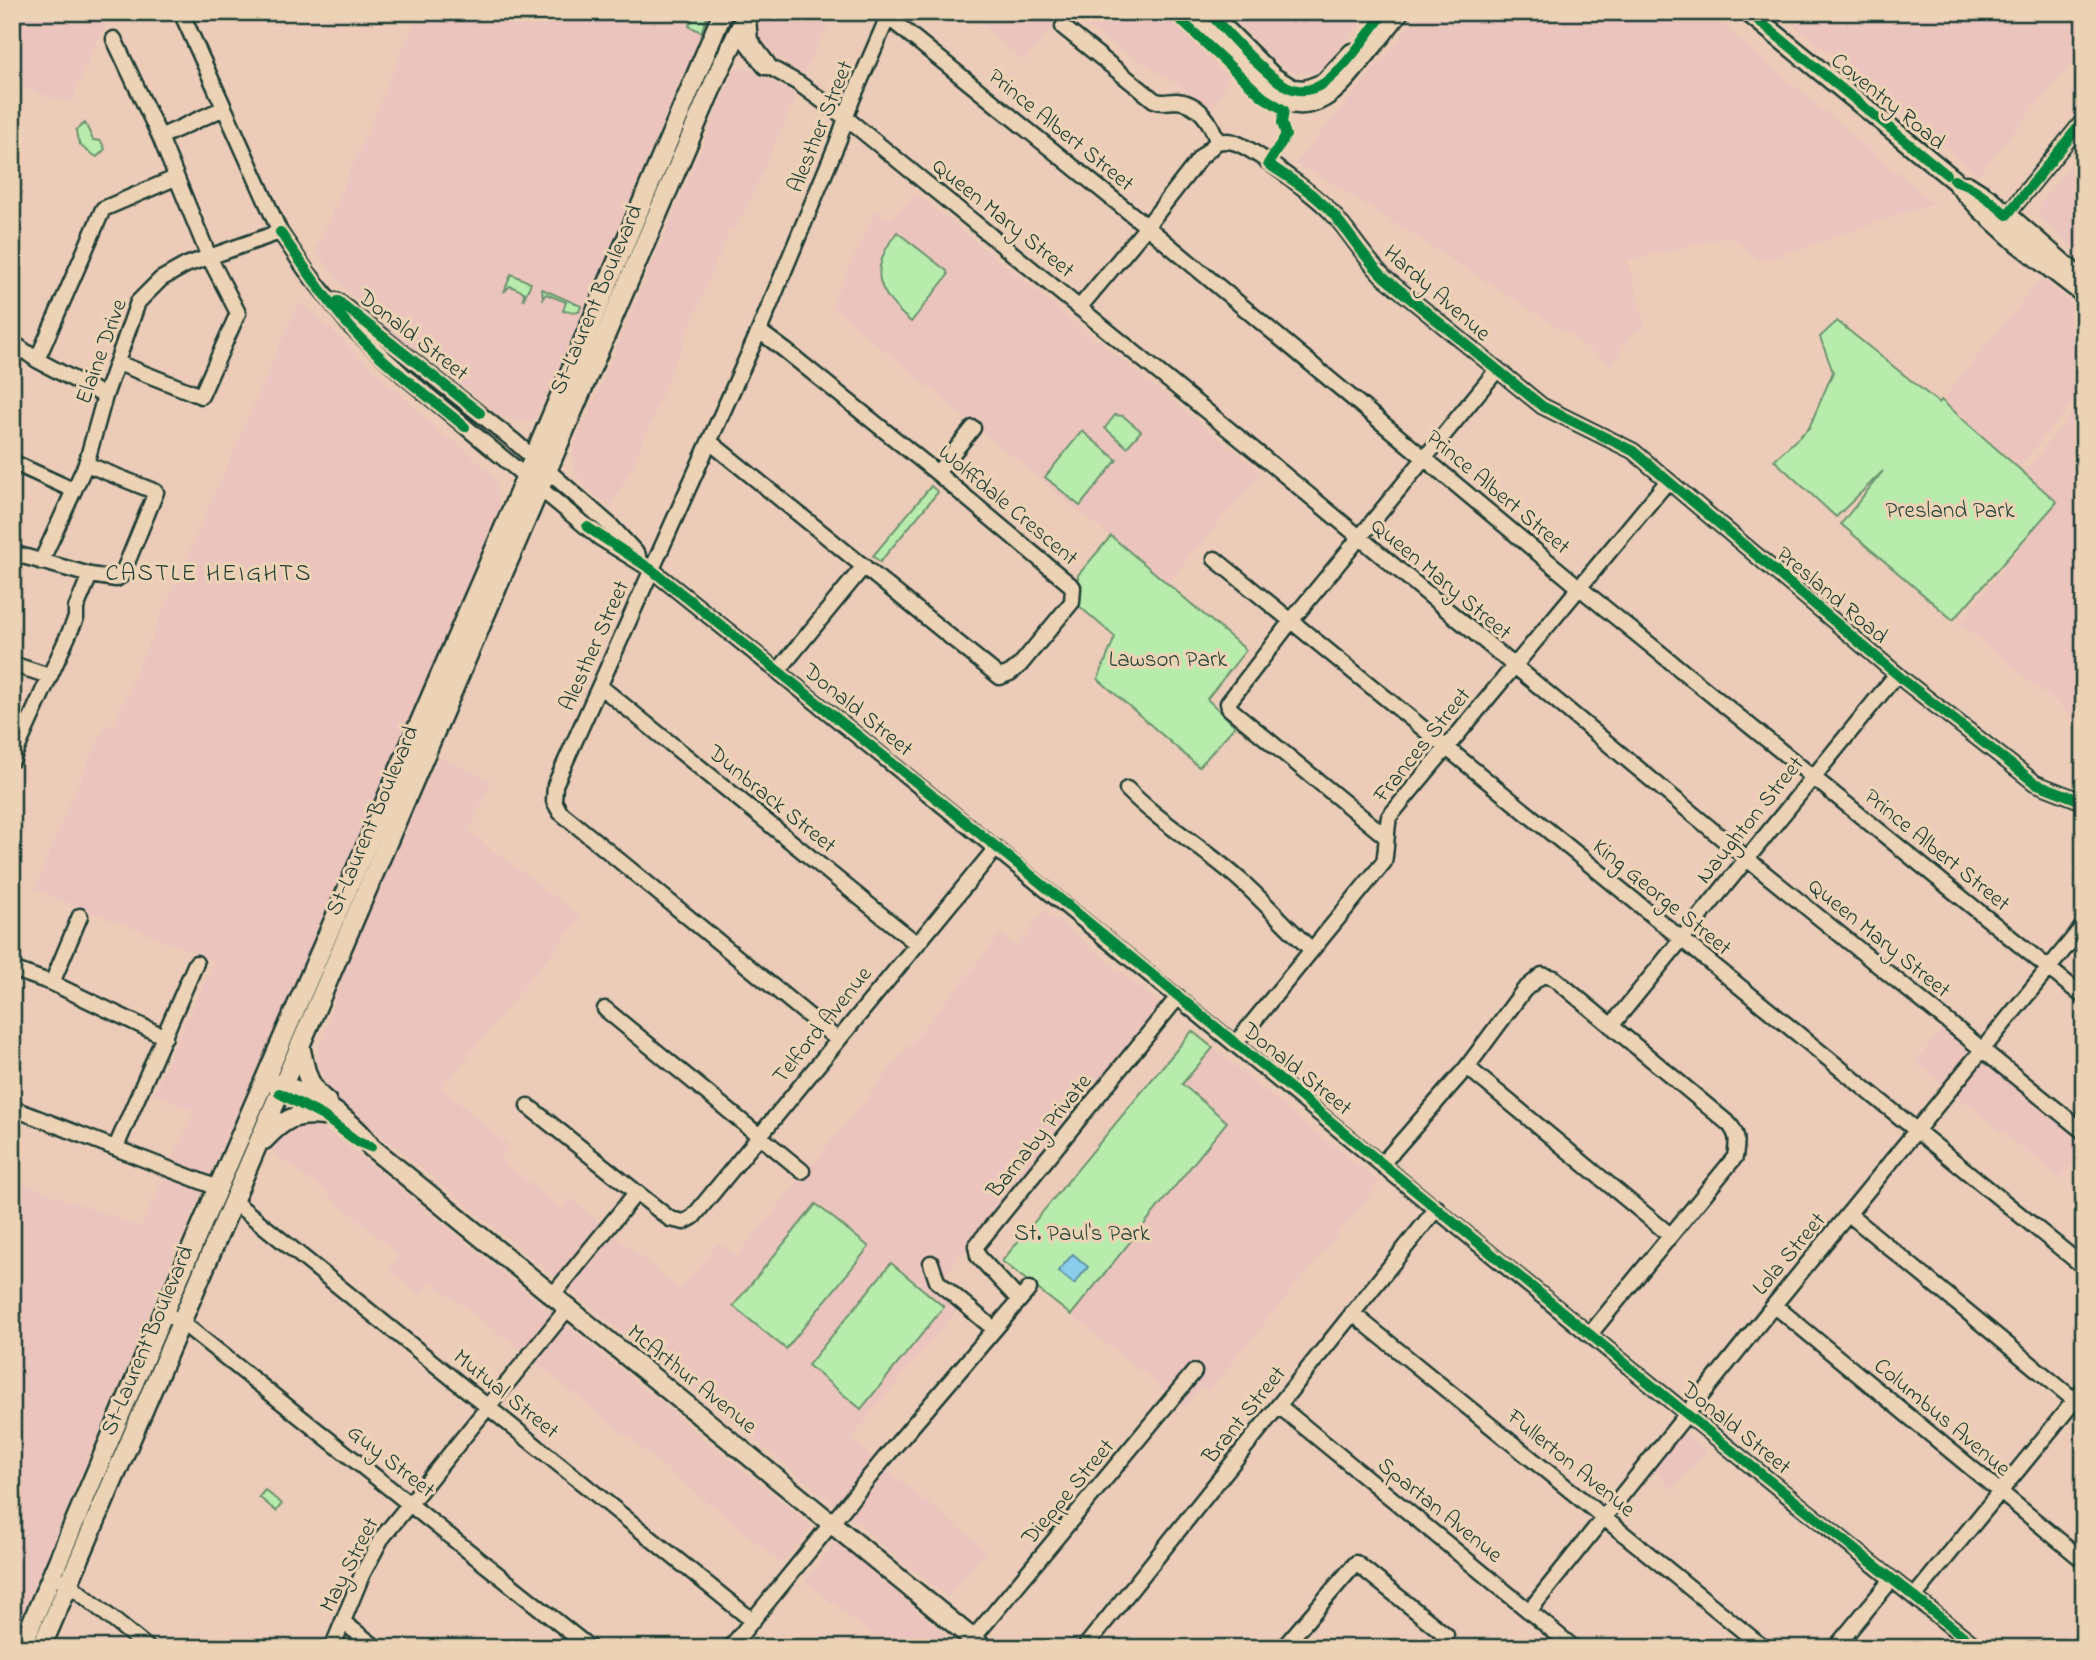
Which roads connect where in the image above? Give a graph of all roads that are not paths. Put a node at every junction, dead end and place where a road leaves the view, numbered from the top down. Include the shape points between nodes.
1 (181, 12) edge
2 (723, 12) edge
3 (1184, 12) edge
4 (1208, 12) edge
5 (1385, 12) edge
6 (1399, 12) edge
7 (1748, 12) edge
8 (747, 13) edge
9 (889, 15) edge
10 (1063, 27) dead end
11 (114, 39) dead end
12 (766, 65) junction
13 (719, 71) junction
14 (224, 108) junction
15 (846, 118) junction
16 (2084, 120) edge
17 (160, 137) junction
18 (1217, 142) junction
19 (175, 178) junction
20 (2003, 220) junction
21 (1146, 227) junction
22 (280, 232) junction
23 (209, 257) junction
24 (2084, 282) edge
25 (2084, 295) edge
26 (1079, 308) junction
27 (760, 331) junction
28 (12, 342) edge
29 (37, 360) junction
30 (118, 363) junction
31 (1497, 370) junction
32 (105, 396) junction
33 (1558, 415) joint
34 (973, 428) dead end
35 (709, 442) junction
36 (1425, 459) junction
37 (12, 462) edge
38 (86, 464) junction
39 (537, 473) junction
40 (937, 473) junction
41 (1667, 482) junction
42 (74, 490) junction
43 (1360, 539) junction
44 (12, 553) edge
45 (1216, 559) dead end
46 (41, 562) junction
47 (863, 566) junction
48 (652, 570) junction
49 (90, 575) junction
50 (1580, 587) junction
51 (1291, 621) junction
52 (12, 664) edge
53 (1513, 667) junction
54 (778, 671) junction
55 (1897, 674) junction
56 (49, 676) junction
57 (601, 687) junction
58 (1447, 748) junction
59 (12, 760) edge
60 (1813, 776) junction
61 (1127, 789) dead end
62 (2084, 802) edge
63 (1385, 836) junction
64 (996, 848) junction
65 (1747, 859) junction
66 (80, 916) dead end
67 (2084, 925) edge
68 (1681, 939) junction
69 (917, 944) junction
70 (1312, 950) junction
71 (196, 963) dead end
72 (2048, 968) junction
73 (12, 970) edge
74 (52, 983) junction
75 (1178, 997) junction
76 (2084, 997) edge
77 (605, 1009) dead end
78 (1611, 1026) junction
79 (165, 1037) junction
80 (838, 1040) junction
81 (1235, 1044) junction
82 (300, 1045) junction
83 (1982, 1049) junction
84 (1467, 1067) junction
85 (264, 1081) junction
86 (281, 1089) junction
87 (528, 1106) dead end
88 (12, 1108) edge
89 (324, 1116) junction
90 (342, 1117) junction
91 (1916, 1131) junction
92 (2084, 1132) edge
93 (758, 1136) junction
94 (116, 1147) junction
95 (372, 1147) junction
96 (257, 1148) junction
97 (1382, 1164) junction
98 (802, 1171) dead end
99 (218, 1188) junction
100 (636, 1193) junction
101 (233, 1201) junction
102 (1437, 1208) junction
103 (1850, 1215) junction
104 (1670, 1235) junction
105 (931, 1263) dead end
106 (2084, 1267) edge
107 (553, 1295) junction
108 (1774, 1305) junction
109 (568, 1308) junction
110 (164, 1312) junction
111 (1352, 1313) junction
112 (180, 1321) junction
113 (994, 1329) junction
114 (1590, 1334) junction
115 (1194, 1372) dead end
116 (2081, 1399) edge
117 (486, 1406) junction
118 (1279, 1406) junction
119 (1688, 1415) junction
120 (2000, 1493) junction
121 (409, 1502) junction
122 (1605, 1518) junction
123 (832, 1523) junction
124 (2084, 1561) edge
125 (1892, 1579) junction
126 (60, 1580) junction
127 (1914, 1597) junction
128 (1529, 1611) junction
129 (753, 1621) junction
130 (343, 1622) junction
131 (974, 1645) edge
132 (21, 1648) edge
133 (41, 1648) edge
134 (148, 1648) edge
135 (332, 1648) edge
136 (377, 1648) edge
137 (590, 1648) edge
138 (730, 1648) edge
139 (1084, 1648) edge
140 (1283, 1648) edge
141 (1435, 1648) edge
142 (1574, 1648) edge
143 (1764, 1648) edge
144 (1835, 1648) edge
145 (1978, 1648) edge

1 - 14 street, Donald Street
2 - 39 main road, St-Laurent Boulevard
3 - 6 main road via 1272,94 1301,103 1315,102 1335,91
4 - 5 main road via 1273,76 1300,90 1327,81
7 - 20 main road, Coventry Road via 1954,180 1989,199
8 - 12 main road via 746,37
8 - 13 main road, St-Laurent Boulevard
9 - 15 street, Alesther Street
9 - 21 street, Prince Albert Street
10 - 18 street via 1154,100 1194,106 1211,125
11 - 17 street
12 - 13 main road via 739,59
12 - 15 street, Queen Mary Street
13 - 39 main road, St-Laurent Boulevard
14 - 17 street
14 - 22 street, Donald Street
15 - 26 street, Queen Mary Street
15 - 27 street, Alesther Street
16 - 20 street
17 - 19 street
18 - 21 street
18 - 31 street, Hardy Avenue via 1242,145 1319,201 1385,278
19 - 23 street
19 - 29 street via 103,209
20 - 24 main road, Coventry Road
20 - 25 main road, Coventry Road
21 - 26 street
21 - 36 street, Prince Albert Street
22 - 23 street, Elaine Drive
22 - 39 street, Donald Street via 321,289 480,413
23 - 30 street, Elaine Drive via 161,279 138,302
23 - 30 street via 238,313 201,397
26 - 43 street, Queen Mary Street
27 - 35 street, Alesther Street
27 - 40 street, Wolffdale Crescent
28 - 29 street
29 - 32 street
30 - 32 street, Elaine Drive
31 - 33 street, Hardy Avenue
31 - 36 street
32 - 38 street, Elaine Drive
33 - 41 street, Presland Road via 1622,444
34 - 40 street
35 - 47 street, Wolffdale Crescent
35 - 48 street, Alesther Street
36 - 43 street
36 - 50 street, Prince Albert Street
37 - 42 street
38 - 42 street, Elaine Drive
38 - 49 street via 156,492 122,575 116,579
39 - 48 street, Donald Street via 611,526
39 - 82 main road, St-Laurent Boulevard
39 - 85 main road, St-Laurent Boulevard
40 - 47 street, Wolffdale Crescent via 1073,587 1072,602 1020,665 1000,677
41 - 50 street, Frances Street
41 - 55 street, Presland Road
42 - 46 street, Elaine Drive
43 - 51 street
43 - 53 street, Queen Mary Street
44 - 46 street
45 - 51 street, King George Street
46 - 49 street
47 - 54 street
48 - 54 street, Donald Street
48 - 57 street, Alesther Street
49 - 56 street
50 - 53 street, Frances Street
50 - 60 street, Prince Albert Street
51 - 58 street, King George Street
51 - 63 street via 1228,703 1229,708
52 - 56 street
53 - 58 street, Frances Street
53 - 65 street, Queen Mary Street
54 - 64 street, Donald Street
55 - 60 street, Naughton Street
55 - 62 street, Presland Road via 2035,783
56 - 59 street
57 - 69 street, Dunbrack Street
57 - 80 street, Alesther Street via 555,786 554,801 560,812
58 - 63 street, Frances Street via 1389,817
58 - 68 street, King George Street
60 - 65 street, Naughton Street
60 - 72 street, Prince Albert Street
61 - 70 street via 1241,881
63 - 70 street, Frances Street via 1384,862
64 - 69 street, Telford Avenue
64 - 75 street, Donald Street
65 - 68 street, Naughton Street
65 - 83 street, Queen Mary Street
66 - 74 street
67 - 72 street, Lola Street
68 - 78 street, Naughton Street
68 - 91 street, King George Street
69 - 80 street, Telford Avenue
70 - 81 street, Frances Street
71 - 79 street
72 - 76 street, Prince Albert Street
72 - 83 street, Lola Street
73 - 74 street
74 - 79 street
75 - 81 street, Donald Street
75 - 113 street, Barnaby Private via 976,1246 978,1256 1024,1295
77 - 93 street
78 - 84 street via 1554,978 1542,975 1524,990
78 - 104 street via 1736,1133 1735,1157
79 - 94 street
80 - 93 street, Telford Avenue
81 - 97 street, Donald Street
82 - 86 main road, St-Laurent Boulevard
82 - 90 main road via 304,1070 314,1090
83 - 91 street, Lola Street
83 - 92 street, Queen Mary Street
84 - 97 street
84 - 104 street
85 - 86 main road, McArthur Avenue
85 - 99 main road, St-Laurent Boulevard
86 - 89 main road, McArthur Avenue
86 - 90 main road, McArthur Avenue
86 - 96 main road, St-Laurent Boulevard
87 - 100 street
88 - 94 street
89 - 95 main road, McArthur Avenue
89 - 96 main road via 291,1117
90 - 95 main road, McArthur Avenue
91 - 103 street, Lola Street
91 - 106 street, King George Street
93 - 98 street
93 - 100 street, Telford Avenue via 693,1217 684,1222 676,1222
94 - 99 street
95 - 107 main road, McArthur Avenue
96 - 101 main road, St-Laurent Boulevard
97 - 102 street, Donald Street
99 - 110 main road, St-Laurent Boulevard
100 - 107 street
101 - 112 main road, St-Laurent Boulevard
101 - 117 street, Mutual Street
102 - 111 street, Brant Street
102 - 114 street, Donald Street
103 - 108 street, Lola Street
103 - 116 street
104 - 114 street
105 - 113 street via 937,1281
107 - 109 main road, McArthur Avenue
108 - 119 street, Lola Street
108 - 120 street, Columbus Avenue
109 - 117 street, May Street
109 - 123 main road, McArthur Avenue
110 - 112 street, Guy Street
110 - 126 main road, St-Laurent Boulevard
111 - 118 street, Brant Street
111 - 122 street, Fullerton Avenue
112 - 121 street, Guy Street
112 - 126 main road, St-Laurent Boulevard
113 - 123 street
114 - 119 street, Donald Street
115 - 131 street, Dieppe Street
116 - 120 street
117 - 121 street, May Street
117 - 129 street, Mutual Street
118 - 128 street, Spartan Avenue
118 - 139 street, Brant Street
119 - 122 street, Lola Street
119 - 125 street, Donald Street
120 - 124 street, Columbus Avenue
120 - 127 street
121 - 130 street, May Street via 381,1539
121 - 137 street, Guy Street
122 - 128 street, Lola Street
122 - 143 street, Fullerton Avenue
123 - 129 street
123 - 131 main road, McArthur Avenue
125 - 127 street, Donald Street
125 - 144 street
126 - 132 main road, St-Laurent Boulevard
126 - 133 main road, St-Laurent Boulevard
126 - 134 street
127 - 145 street, Donald Street
128 - 142 street, Spartan Avenue
129 - 138 street
130 - 135 street, May Street
130 - 136 street
140 - 141 street via 1356,1563 1446,1634

